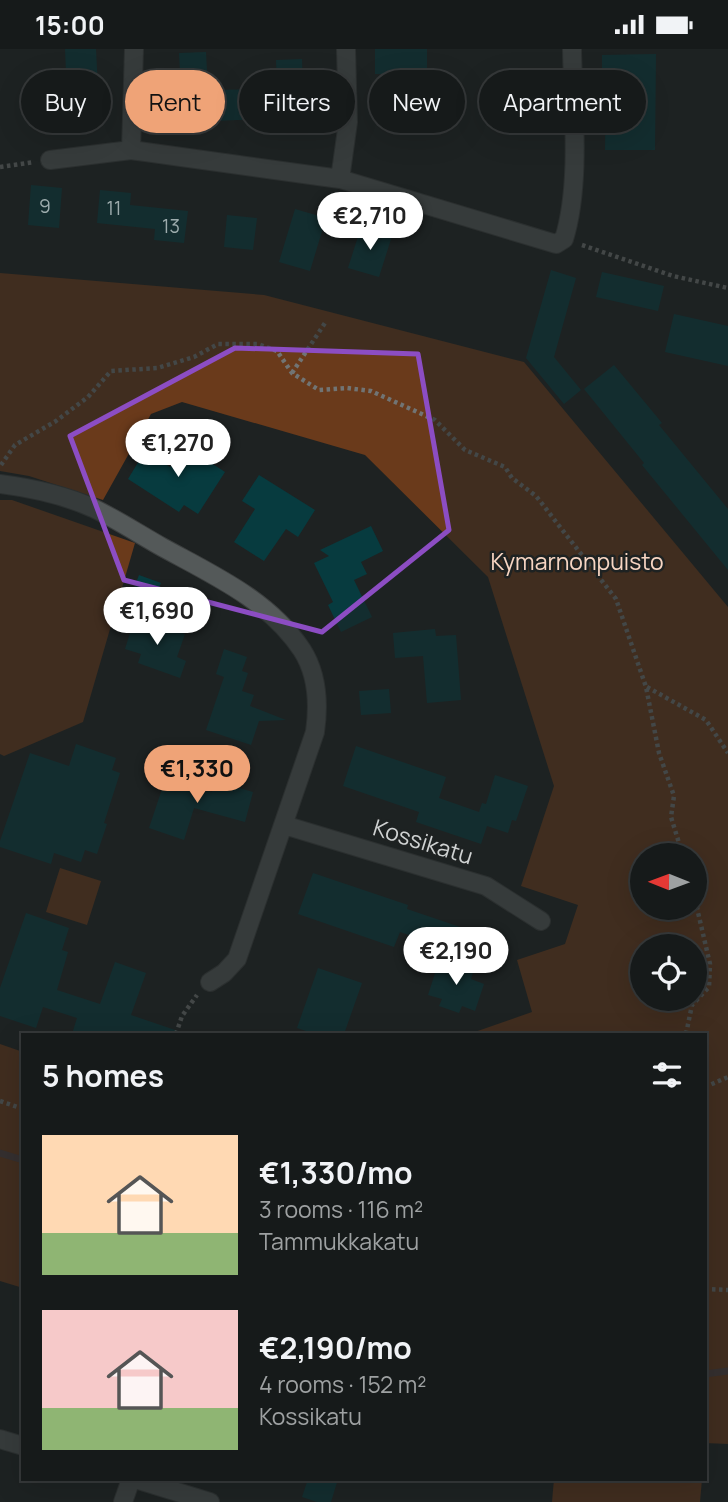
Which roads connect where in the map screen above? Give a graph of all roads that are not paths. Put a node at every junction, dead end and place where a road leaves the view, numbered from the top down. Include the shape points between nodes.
1 (134, 49) edge
2 (346, 49) edge
3 (572, 49) edge
4 (131, 150) junction
5 (50, 160) road end
6 (340, 179) junction
7 (0, 484) edge
8 (284, 825) junction
9 (541, 921) dead end
10 (210, 982) road end
11 (0, 1439) edge
12 (21, 1445) edge
13 (132, 1481) edge
14 (140, 1481) edge
15 (123, 1502) edge
16 (210, 1502) edge

1 - 4 street
2 - 6 street via 348,123
3 - 6 street via 574,168 568,228 556,244
4 - 5 street
4 - 6 street
7 - 8 street via 92,508 248,595 284,627 312,669 317,690 315,732
8 - 9 street, Kossikatu via 486,887
8 - 10 street via 237,959
11 - 12 street
13 - 15 street
14 - 16 street

